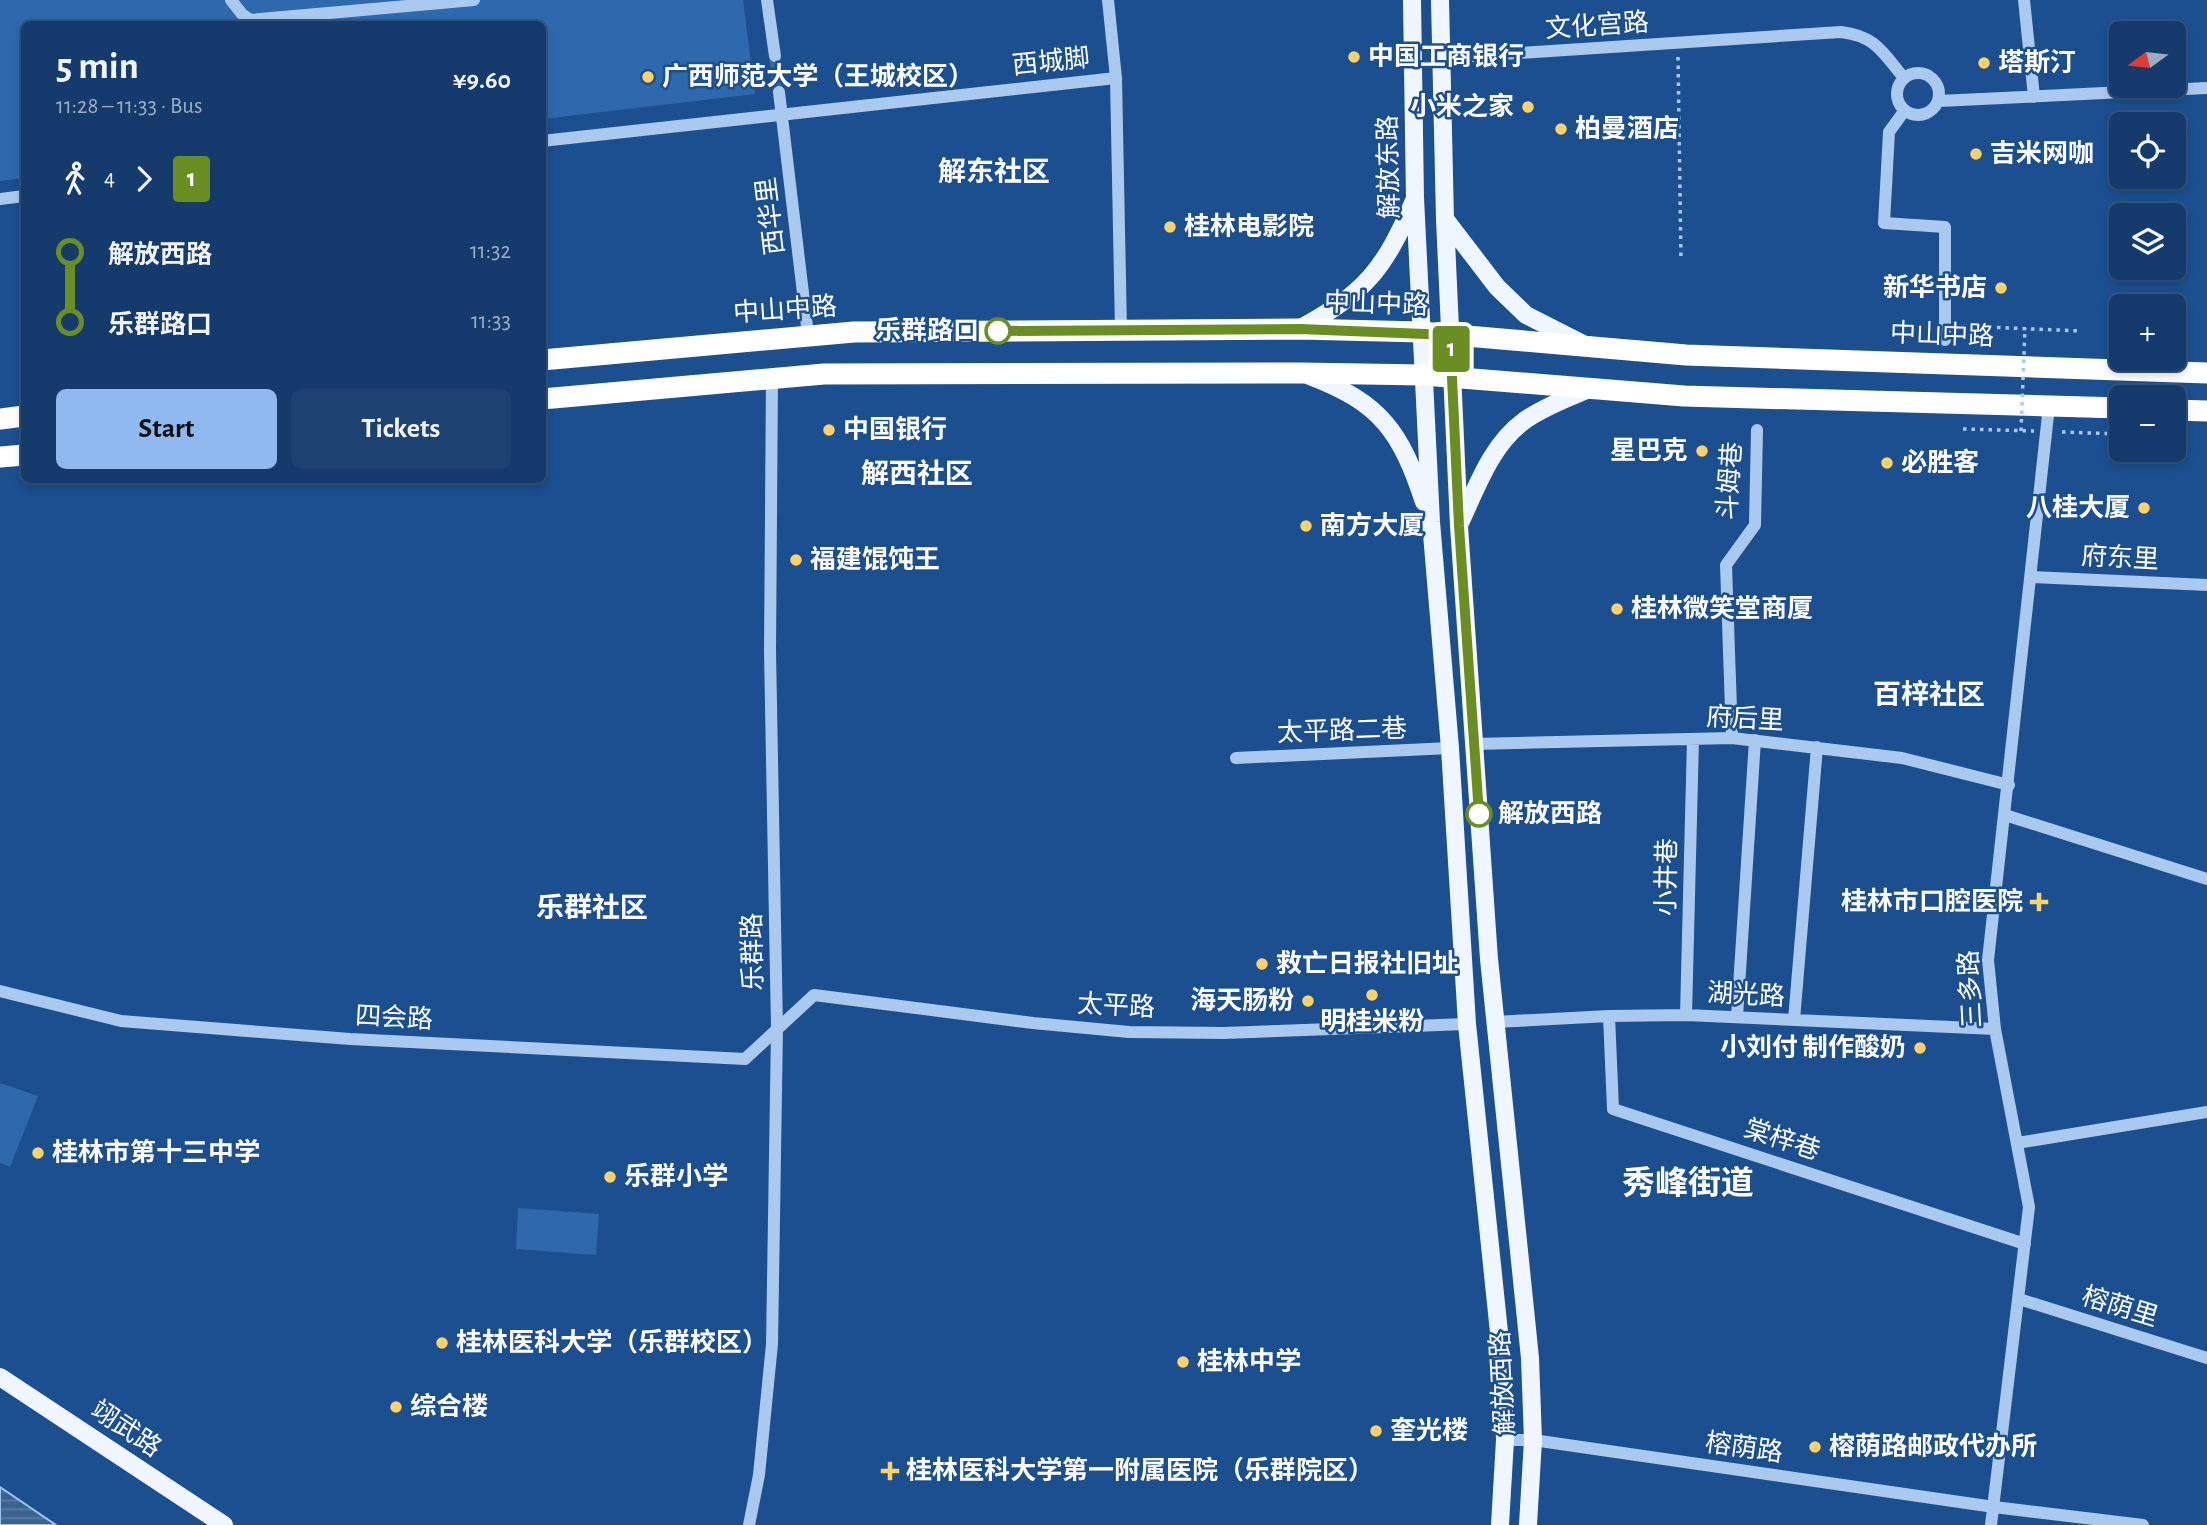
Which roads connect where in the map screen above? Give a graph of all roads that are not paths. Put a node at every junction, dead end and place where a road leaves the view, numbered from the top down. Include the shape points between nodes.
1 (231, 0) edge
2 (474, 0) edge
3 (767, 0) edge
4 (1108, 0) edge
5 (1412, 0) edge
6 (1440, 0) edge
7 (2024, 0) edge
8 (333, 6) edge
9 (775, 56) tunnel mouth
10 (1442, 58) junction
11 (1116, 78) junction
12 (1904, 78) junction
13 (2207, 88) edge
14 (779, 92) tunnel mouth
15 (2034, 97) junction
16 (1939, 101) junction
17 (1905, 110) junction
18 (782, 115) junction
19 (546, 141) edge
20 (21, 196) edge
21 (1415, 198) junction
22 (0, 199) edge
23 (1445, 219) junction
24 (1300, 329) junction
25 (1121, 330) junction
26 (1421, 332) junction
27 (808, 335) junction
28 (1450, 335) junction
29 (1945, 340) dead end
30 (1591, 348) junction
31 (546, 360) edge
32 (1301, 373) junction
33 (2207, 373) edge
34 (1424, 375) junction
35 (772, 377) junction
36 (1452, 378) junction
37 (1588, 389) junction
38 (546, 399) edge
39 (2049, 406) junction
40 (2109, 408) edge
41 (2186, 410) edge
42 (2207, 411) edge
43 (21, 416) edge
44 (0, 419) edge
45 (1756, 430) dead end
46 (21, 455) edge
47 (0, 457) edge
48 (1431, 522) junction
49 (1459, 526) junction
50 (2031, 577) junction
51 (2207, 585) edge
52 (1732, 738) junction
53 (1693, 739) junction
54 (1755, 740) junction
55 (1474, 744) junction
56 (1817, 747) junction
57 (1450, 748) junction
58 (1236, 758) dead end
59 (2009, 785) junction
60 (2005, 814) junction
61 (2207, 879) edge
62 (0, 990) edge
63 (1686, 1015) junction
64 (1609, 1016) junction
65 (1737, 1017) junction
66 (1794, 1020) junction
67 (1495, 1023) junction
68 (1467, 1024) junction
69 (777, 1029) junction
70 (1995, 1029) junction
71 (2207, 1111) edge
72 (2017, 1143) junction
73 (2025, 1244) junction
74 (2019, 1299) junction
75 (2207, 1358) edge
76 (0, 1377) edge
77 (1505, 1440) junction
78 (1533, 1440) junction
79 (1994, 1507) junction
80 (223, 1525) edge
81 (748, 1525) edge
82 (1500, 1525) edge
83 (1528, 1525) edge
84 (1991, 1525) edge
85 (2143, 1525) edge

1 - 8 street via 250,20
2 - 8 street
3 - 9 street
4 - 11 street
5 - 21 main road, 解放东路
6 - 10 main road, 解放东路
7 - 15 street
10 - 12 street, 文化宫路 via 1842,32 1871,39
10 - 23 main road, 解放东路
11 - 18 street, 西城脚
11 - 25 street
12 - 16 street via 1918,73 1931,77 1939,88
12 - 17 street via 1897,98
13 - 15 street
14 - 18 street, 西华里
15 - 16 street
16 - 17 street via 1924,115
17 - 29 street via 1889,132 1884,223 1945,228
18 - 19 street, 西城脚
18 - 27 street, 西华里
20 - 22 street
21 - 24 main road via 1388,255 1366,283 1334,310
21 - 26 main road, 解放东路
23 - 28 main road, 解放东路
23 - 30 main road via 1497,287 1526,314
24 - 25 highway, 中山中路
24 - 26 highway, 中山中路
25 - 27 highway, 中山中路
26 - 28 highway, 中山中路
26 - 34 main road, 解放东路
27 - 31 highway, 中山中路
28 - 30 highway, 中山中路
28 - 36 main road, 解放东路
30 - 33 highway, 中山中路
32 - 34 highway
32 - 35 highway
32 - 48 main road via 1359,398 1383,419 1401,445
34 - 36 highway
34 - 48 main road, 解放西路
35 - 38 highway
35 - 69 street, 乐群路 via 770,651
36 - 37 highway
36 - 49 main road, 解放西路
37 - 39 highway
37 - 49 main road via 1523,421 1503,441
39 - 40 highway
39 - 50 street, 三多路
41 - 42 highway
43 - 44 highway
45 - 52 street, 斗姆巷 via 1755,525 1726,565
46 - 47 highway
48 - 57 main road, 解放西路
49 - 55 main road, 解放西路
50 - 51 street, 府东里
50 - 59 street, 三多路
52 - 53 street, 府后里
52 - 54 street, 府后里
53 - 55 street, 府后里
53 - 63 street, 小井巷
54 - 56 street, 府后里
54 - 65 street
55 - 67 main road, 解放西路
56 - 59 street, 府后里 via 1902,758
56 - 66 street
57 - 58 street, 太平路二巷
57 - 68 main road, 解放西路
59 - 60 street, 三多路
60 - 61 street
60 - 70 street, 三多路 via 1988,960
62 - 69 street, 四会路 via 121,1021 350,1039 745,1059
63 - 64 street, 湖光路
63 - 65 street, 湖光路
64 - 67 street, 湖光路
64 - 73 street, 棠梓巷 via 1613,1109
65 - 66 street, 湖光路
66 - 70 street, 湖光路
67 - 78 main road, 解放西路 via 1530,1358
68 - 69 street, 太平路 via 1129,1032 814,995
68 - 77 main road, 解放西路 via 1502,1361
69 - 81 street, 乐群路 via 772,1344 759,1475
70 - 72 street, 三多路
71 - 72 street
72 - 73 street, 三多路 via 2029,1207
73 - 74 street, 三多路
74 - 75 street, 榕荫里
74 - 79 street, 三多路
76 - 80 main road, 翊武路
77 - 78 street, 榕荫路
77 - 82 main road, 解放西路
78 - 79 street, 榕荫路
78 - 83 main road, 解放西路
79 - 84 street, 三多路
79 - 85 street, 榕荫路

